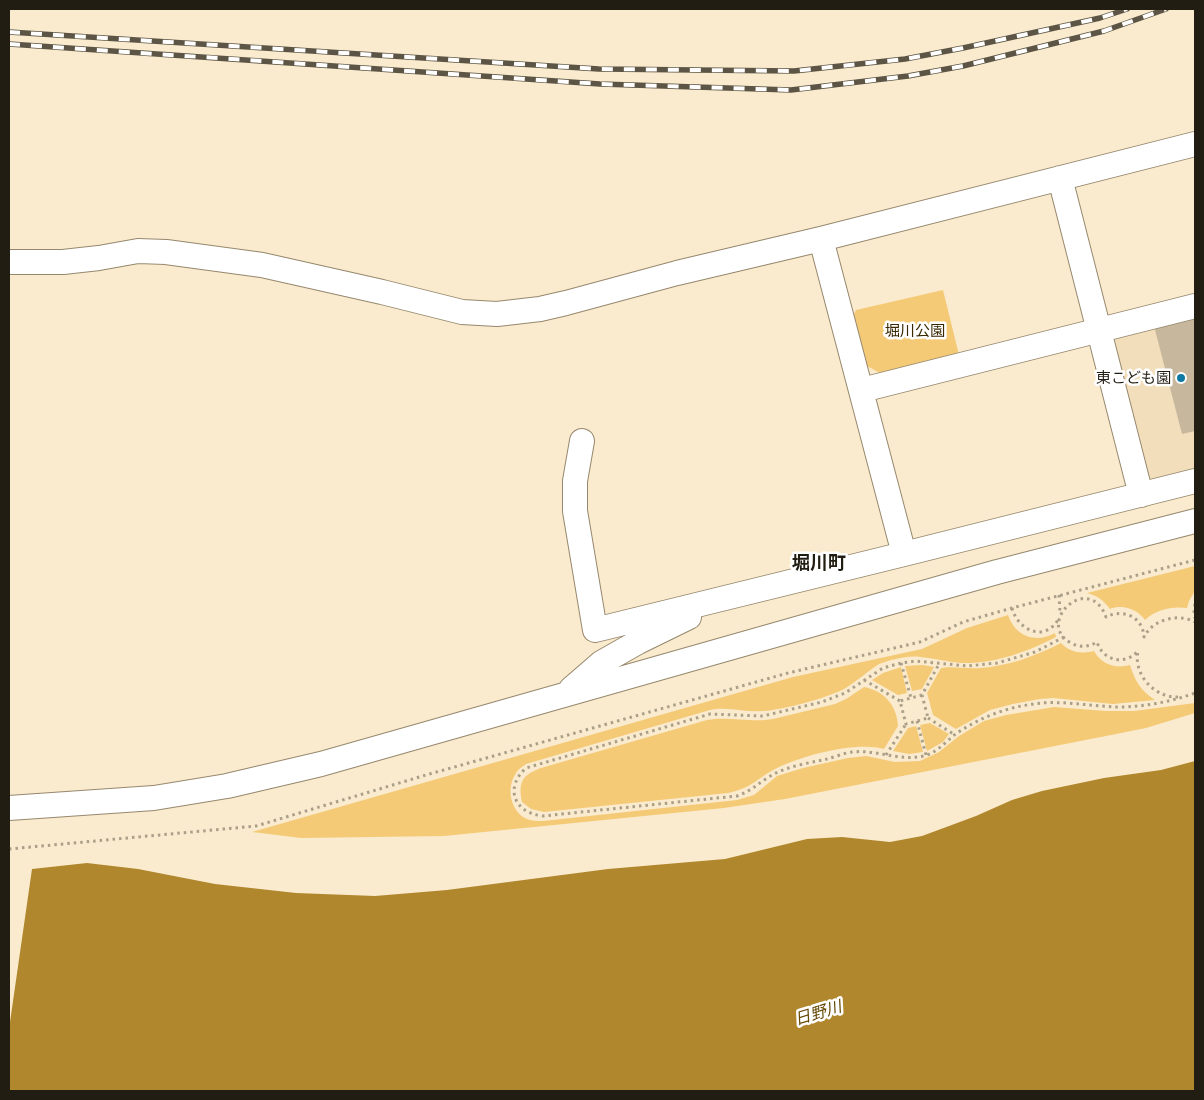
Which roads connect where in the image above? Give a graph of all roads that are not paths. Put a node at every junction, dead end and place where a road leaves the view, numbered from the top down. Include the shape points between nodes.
1 (1195, 144) edge
2 (1060, 178) junction
3 (821, 239) junction
4 (9, 262) edge
5 (1195, 306) edge
6 (1098, 330) junction
7 (862, 390) junction
8 (582, 441) dead end
9 (1195, 481) edge
10 (1141, 495) junction
11 (1195, 521) edge
12 (904, 554) junction
13 (746, 593) junction
14 (563, 695) junction
15 (9, 808) edge

1 - 2 street
2 - 3 street
2 - 6 street
3 - 4 street via 566,303 496,314 462,312 262,265 166,252 138,251 63,262
3 - 7 street
5 - 6 street
6 - 7 street
6 - 10 street
7 - 12 street
8 - 13 street via 575,481 576,511 595,630
9 - 10 street
10 - 12 street
11 - 14 street via 996,572
12 - 13 street
13 - 14 street via 638,642 601,663
14 - 15 street via 321,764 227,786 154,798

